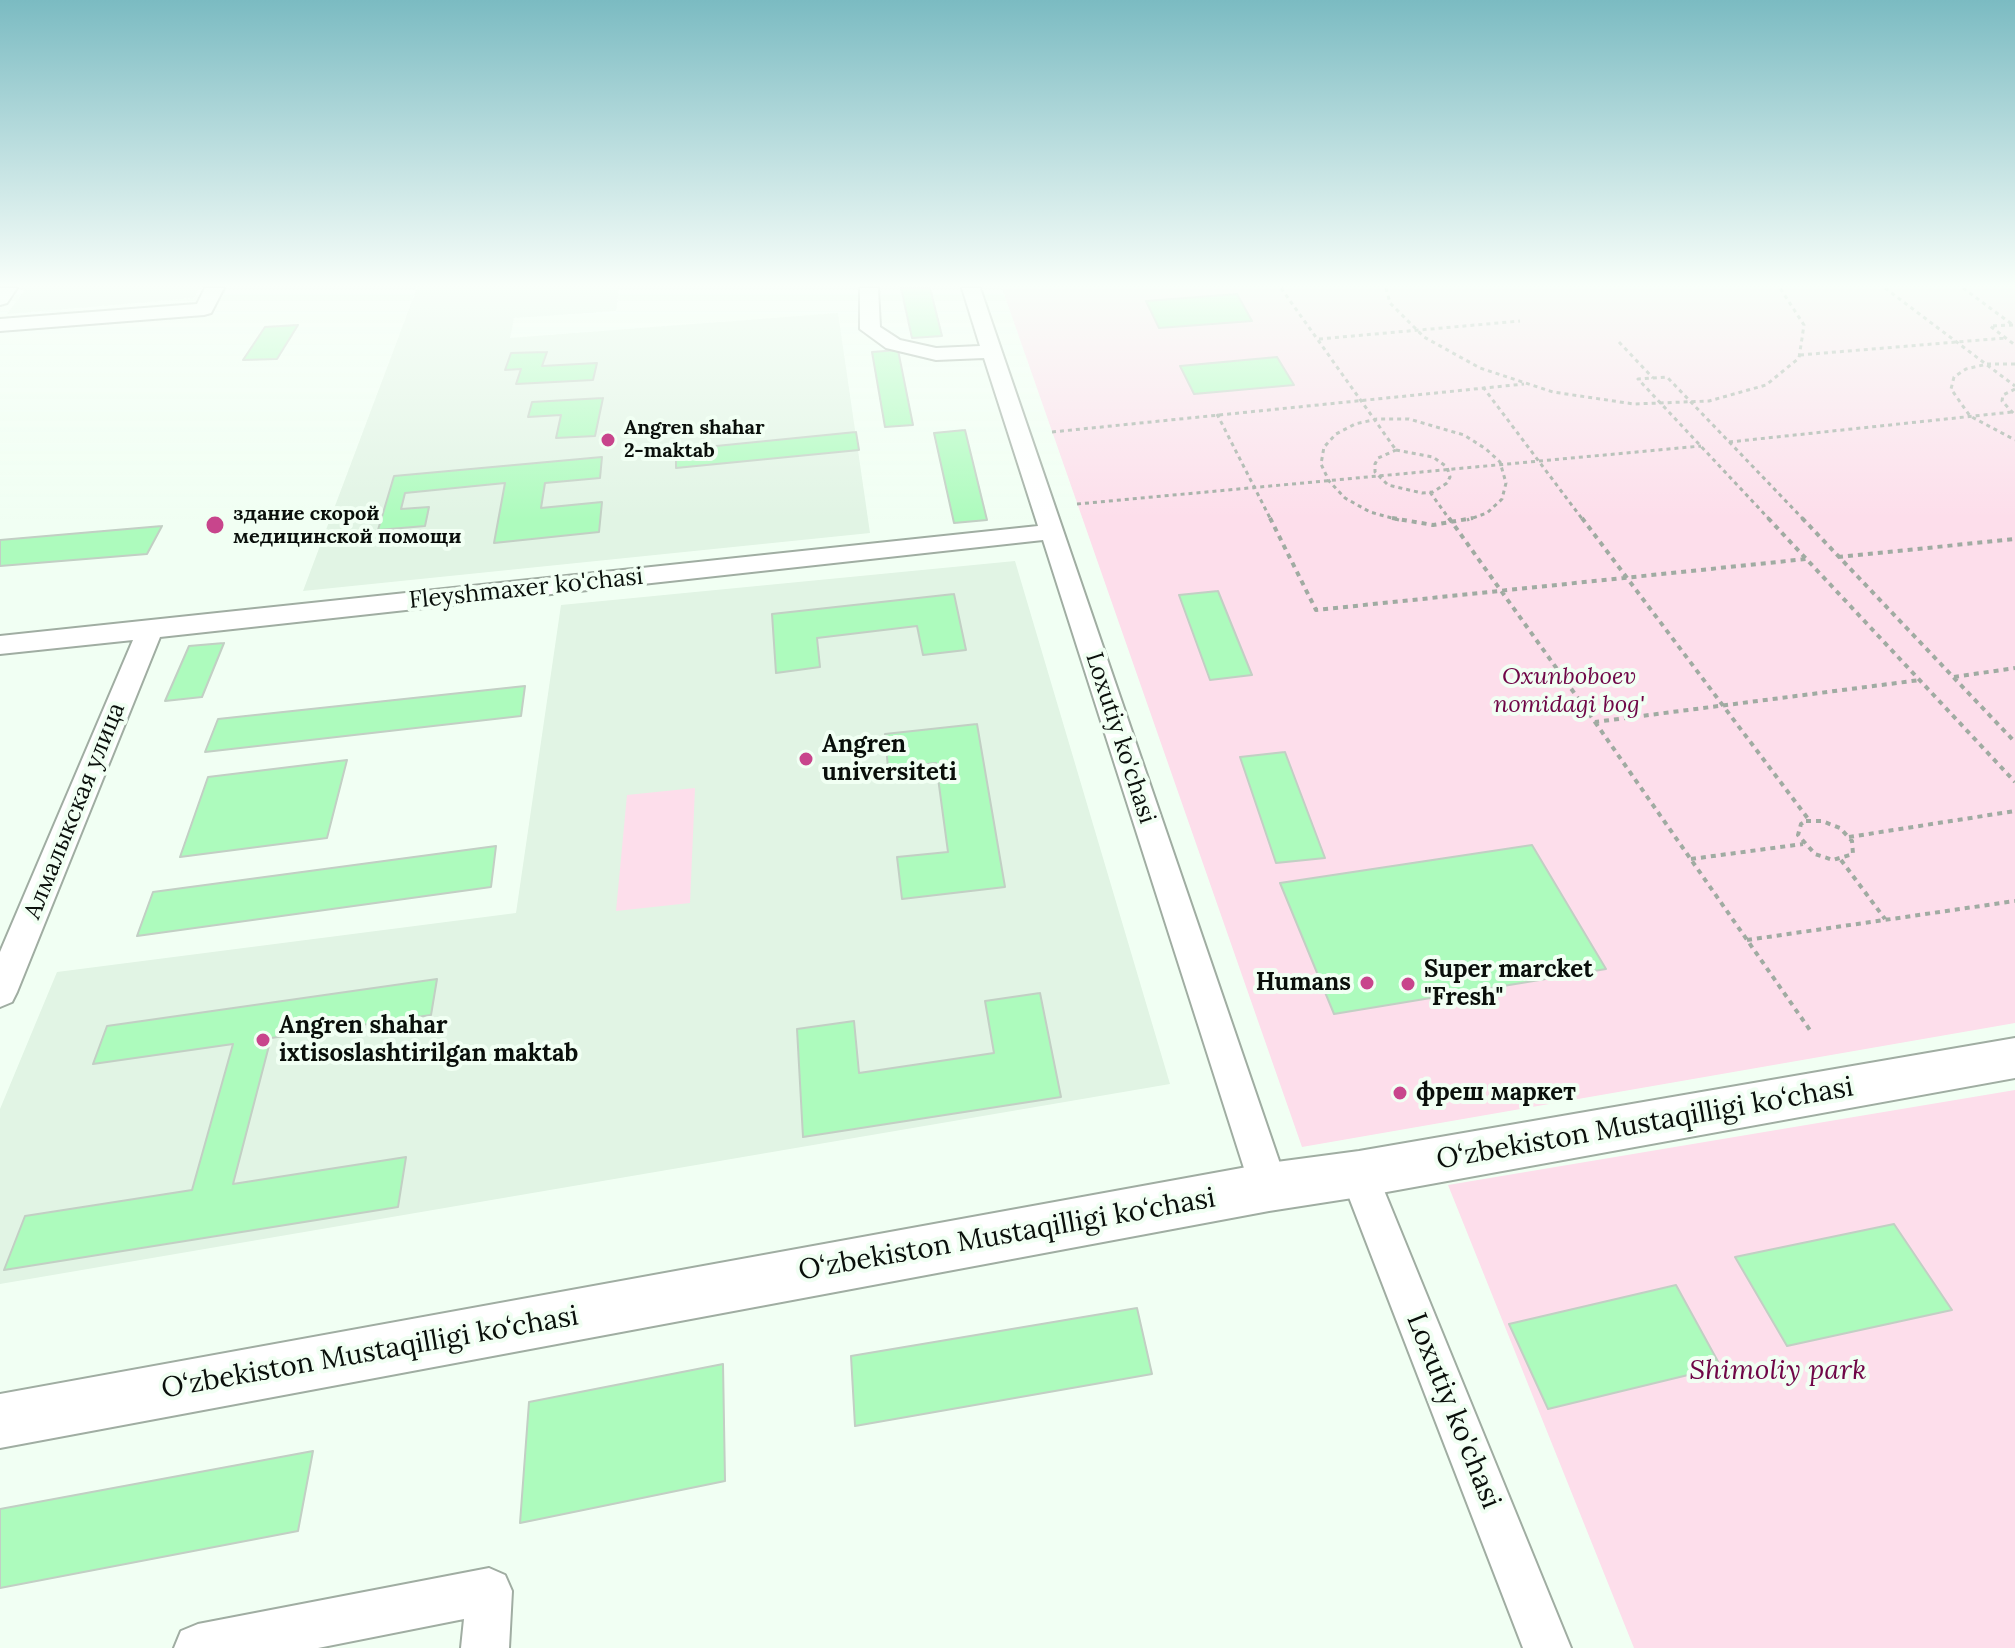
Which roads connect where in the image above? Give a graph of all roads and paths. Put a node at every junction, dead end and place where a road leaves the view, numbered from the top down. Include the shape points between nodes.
1 (997, 365) edge
2 (1338, 365) edge
3 (1475, 365) edge
4 (1641, 365) edge
5 (1788, 365) edge
6 (1983, 365) edge
7 (1988, 365) edge
8 (1653, 378) junction
9 (1527, 383) junction
10 (1483, 387) junction
11 (2015, 387) edge
12 (1362, 398) junction
13 (1691, 402) junction
14 (1660, 403) junction
15 (1217, 414) junction
16 (2013, 414) edge
17 (1970, 416) junction
18 (1377, 419) junction
19 (1052, 432) dead end
20 (2015, 440) edge
21 (1729, 442) junction
22 (1701, 446) junction
23 (1396, 450) junction
24 (1537, 459) junction
25 (1500, 462) junction
26 (1447, 467) junction
27 (1377, 475) junction
28 (1329, 481) junction
29 (1257, 488) junction
30 (1430, 492) junction
31 (1077, 504) dead end
32 (1454, 523) junction
33 (1051, 532) junction
34 (2014, 540) edge
35 (1838, 557) junction
36 (1806, 559) junction
37 (1628, 579) junction
38 (1503, 592) junction
39 (150, 629) junction
40 (0, 645) edge
41 (2015, 668) edge
42 (1953, 677) junction
43 (1920, 680) junction
44 (1722, 706) junction
45 (1595, 722) junction
46 (2015, 742) edge
47 (2015, 782) edge
48 (2015, 811) edge
49 (1809, 820) junction
50 (1849, 837) junction
51 (1803, 844) junction
52 (1691, 859) junction
53 (1841, 860) junction
54 (2015, 901) edge
55 (1886, 920) junction
56 (1747, 940) junction
57 (0, 992) edge
58 (1812, 1033) dead end
59 (2015, 1058) edge
60 (1359, 1174) junction
61 (1269, 1187) junction
62 (0, 1421) edge
63 (198, 1648) edge
64 (485, 1648) edge
65 (1547, 1648) edge

1 - 33 street, Loxutiy ko'chasi
2 - 12 path
3 - 9 path
4 - 8 path
5 - 13 path via 1766,385
6 - 17 path via 1954,377 1951,389
7 - 11 path
8 - 13 path via 1667,377
8 - 14 path via 1638,379
9 - 10 path
9 - 14 path via 1553,392
10 - 12 path
10 - 24 path
11 - 16 path via 2002,401
12 - 15 path
12 - 18 path
13 - 14 path
13 - 21 path
14 - 22 path
15 - 19 path
15 - 29 path
16 - 17 path
17 - 20 path
17 - 21 path
18 - 23 path
18 - 25 path via 1437,425 1464,435
18 - 28 path via 1336,434 1324,447 1321,464
21 - 35 path
22 - 24 path
22 - 36 path
23 - 26 path via 1421,452
23 - 27 path via 1378,458
24 - 25 path
24 - 37 path
25 - 26 path
25 - 32 path via 1506,483 1502,499 1487,513
26 - 27 path
26 - 30 path via 1447,483
27 - 28 path
27 - 30 path via 1398,490
28 - 29 path
28 - 32 path via 1370,512 1401,521
29 - 31 path
29 - 38 path via 1316,610
30 - 32 path
32 - 38 path
33 - 39 street, Fleyshmaxer ko'chasi
33 - 61 street, Loxutiy ko'chasi
34 - 35 path
35 - 42 path
36 - 37 path
36 - 43 path
37 - 38 path
37 - 44 path
38 - 45 path
39 - 40 street, Fleyshmaxer ko'chasi
39 - 57 street, Алмалыкская улица
41 - 42 path
42 - 46 path
43 - 44 path
43 - 47 path
44 - 45 path
44 - 49 path
45 - 52 path
48 - 50 path
49 - 50 path via 1831,823
49 - 51 path via 1798,829
50 - 53 path via 1853,854
51 - 52 path
51 - 53 path via 1824,858
52 - 56 path
53 - 55 path
54 - 55 path
55 - 56 path
56 - 58 path
59 - 60 main road, O‘zbekiston Mustaqilligi ko‘chasi
60 - 61 main road, O‘zbekiston Mustaqilligi ko‘chasi
60 - 65 street, Loxutiy ko'chasi
61 - 62 main road, O‘zbekiston Mustaqilligi ko‘chasi
63 - 64 street via 489,1591

